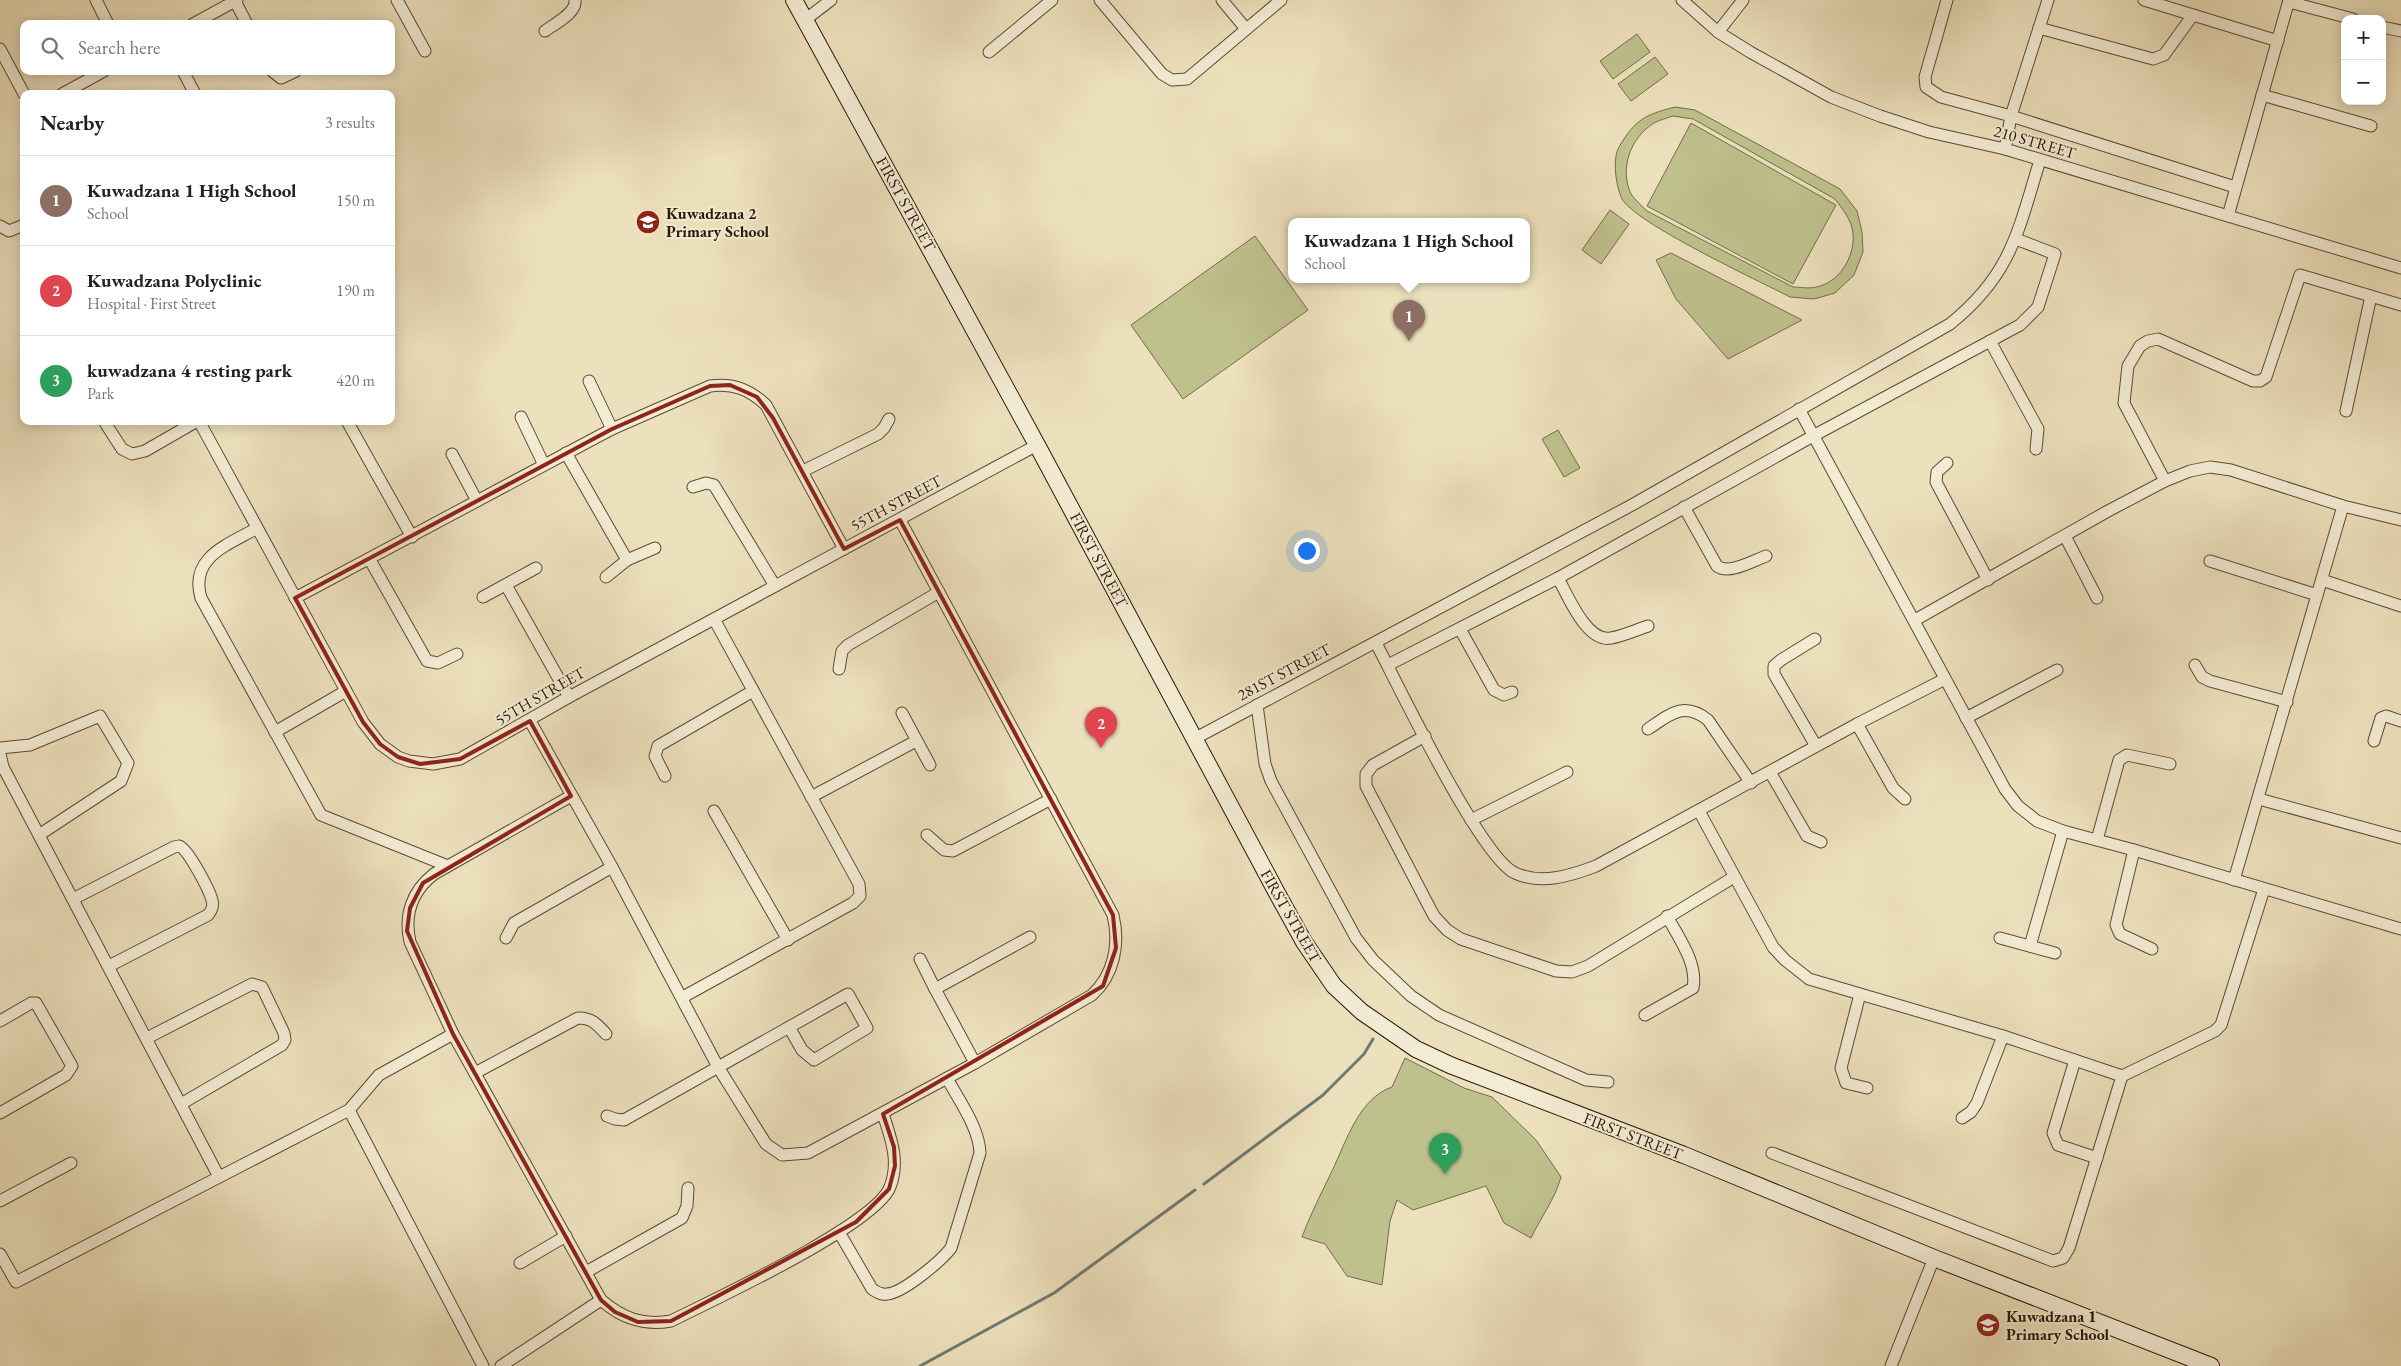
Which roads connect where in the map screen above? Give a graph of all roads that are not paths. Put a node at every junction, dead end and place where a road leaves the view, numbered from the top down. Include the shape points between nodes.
1 (96, 0) edge
2 (397, 0) edge
3 (575, 0) edge
4 (794, 0) edge
5 (831, 0) edge
6 (1052, 0) edge
7 (1100, 0) edge
8 (1222, 0) edge
9 (1281, 0) edge
10 (1682, 0) edge
11 (1743, 0) edge
12 (1947, 0) edge
13 (2048, 0) edge
14 (2144, 0) edge
15 (236, 1) edge
16 (2289, 1) edge
17 (2193, 15) junction
18 (2341, 16) edge
19 (106, 20) edge
20 (200, 20) edge
21 (245, 20) edge
22 (806, 20) junction
23 (2386, 27) edge
24 (2039, 28) junction
25 (1246, 29) junction
26 (545, 31) dead end
27 (2401, 31) edge
28 (1718, 32) junction
29 (2278, 41) junction
30 (0, 50) edge
31 (426, 51) dead end
32 (988, 52) dead end
33 (97, 75) edge
34 (185, 75) edge
35 (22, 90) edge
36 (69, 90) edge
37 (193, 90) edge
38 (2262, 95) junction
39 (2011, 116) junction
40 (2371, 126) dead end
41 (2005, 149) junction
42 (2040, 160) junction
43 (2236, 187) junction
44 (2228, 216) junction
45 (0, 226) edge
46 (20, 227) edge
47 (2016, 239) junction
48 (2401, 268) edge
49 (2371, 296) junction
50 (2401, 305) edge
51 (1990, 341) junction
52 (589, 381) dead end
53 (1799, 409) junction
54 (2346, 411) dead end
55 (521, 416) dead end
56 (889, 419) dead end
57 (106, 425) edge
58 (191, 425) edge
59 (200, 425) edge
60 (349, 425) edge
61 (612, 429) junction
62 (1813, 436) junction
63 (1037, 445) junction
64 (2036, 449) dead end
65 (566, 453) junction
66 (452, 454) dead end
67 (1947, 463) dead end
68 (544, 465) junction
69 (803, 471) junction
70 (2165, 481) junction
71 (693, 487) dead end
72 (477, 501) junction
73 (2343, 506) junction
74 (1684, 507) junction
75 (900, 520) junction
76 (2401, 520) edge
77 (257, 528) junction
78 (2065, 536) junction
79 (412, 537) junction
80 (655, 548) dead end
81 (844, 549) junction
82 (1766, 556) dead end
83 (370, 560) junction
84 (627, 560) junction
85 (2210, 561) dead end
86 (536, 568) dead end
87 (606, 577) dead end
88 (1558, 578) junction
89 (1988, 580) junction
90 (2322, 580) junction
91 (506, 585) junction
92 (775, 586) junction
93 (939, 592) junction
94 (2317, 595) junction
95 (296, 598) junction
96 (483, 598) dead end
97 (2097, 598) dead end
98 (2401, 606) edge
99 (714, 618) junction
100 (1915, 620) junction
101 (1648, 626) dead end
102 (1460, 629) junction
103 (1815, 640) dead end
104 (1376, 643) junction
105 (457, 654) dead end
106 (1388, 665) junction
107 (2195, 665) dead end
108 (839, 669) dead end
109 (2057, 670) dead end
110 (1945, 679) junction
111 (346, 690) junction
112 (753, 691) junction
113 (1512, 692) dead end
114 (569, 697) junction
115 (2287, 702) junction
116 (1256, 705) junction
117 (902, 713) dead end
118 (1966, 718) junction
119 (2401, 720) edge
120 (530, 721) junction
121 (1857, 724) junction
122 (1648, 729) dead end
123 (275, 732) junction
124 (1425, 736) junction
125 (1194, 739) junction
126 (916, 741) junction
127 (2374, 741) dead end
128 (1816, 746) junction
129 (0, 748) edge
130 (0, 754) edge
131 (2170, 764) dead end
132 (930, 766) dead end
133 (1567, 772) dead end
134 (1770, 772) junction
135 (664, 776) dead end
136 (1751, 783) junction
137 (571, 796) junction
138 (811, 797) junction
139 (1905, 799) dead end
140 (2259, 799) junction
141 (1051, 800) junction
142 (714, 811) dead end
143 (1699, 811) junction
144 (1471, 820) junction
145 (2063, 831) junction
146 (38, 835) junction
147 (927, 835) dead end
148 (2401, 838) edge
149 (2097, 840) junction
150 (1821, 842) dead end
151 (2134, 850) junction
152 (448, 866) junction
153 (612, 867) junction
154 (1734, 877) junction
155 (2234, 880) junction
156 (2264, 889) junction
157 (73, 899) junction
158 (1666, 916) junction
159 (2401, 929) edge
160 (1030, 937) dead end
161 (506, 938) dead end
162 (2000, 938) dead end
163 (788, 940) junction
164 (2030, 946) junction
165 (2152, 949) dead end
166 (2055, 953) dead end
167 (920, 959) dead end
168 (109, 966) junction
169 (935, 989) junction
170 (1860, 994) junction
171 (683, 997) junction
172 (1645, 1015) dead end
173 (0, 1021) edge
174 (789, 1027) junction
175 (453, 1034) junction
176 (606, 1034) dead end
177 (2003, 1036) junction
178 (148, 1038) junction
179 (2075, 1060) junction
180 (975, 1063) junction
181 (718, 1067) junction
182 (475, 1073) junction
183 (2122, 1076) junction
184 (948, 1078) junction
185 (1608, 1082) dead end
186 (1867, 1088) dead end
187 (181, 1104) junction
188 (349, 1110) junction
189 (0, 1113) edge
190 (883, 1114) junction
191 (607, 1116) dead end
192 (1962, 1118) dead end
193 (1772, 1153) dead end
194 (2097, 1158) junction
195 (71, 1163) dead end
196 (219, 1177) junction
197 (688, 1188) dead end
198 (0, 1201) edge
199 (839, 1232) junction
200 (566, 1236) junction
201 (0, 1254) edge
202 (1934, 1258) junction
203 (520, 1264) dead end
204 (586, 1272) junction
205 (601, 1300) junction
206 (483, 1366) edge
207 (501, 1366) edge
208 (1891, 1366) edge
209 (2212, 1366) edge

1 - 19 street
2 - 31 street
3 - 26 street via 571,12
4 - 22 street, FIRST STREET
5 - 22 street
6 - 32 street
7 - 25 street via 1162,74 1172,80 1187,79
8 - 25 street
9 - 25 street
10 - 28 street, 210 STREET
11 - 28 street
12 - 39 street via 1925,77 1926,87 1941,97
13 - 24 street
14 - 17 street
15 - 20 street
15 - 21 street
16 - 18 street
16 - 29 street
17 - 24 street via 2164,55 2153,59
17 - 29 street
22 - 63 street, FIRST STREET
23 - 27 street
24 - 39 street
28 - 41 street, 210 STREET via 1831,97 1929,132
29 - 38 street
30 - 35 street
33 - 36 street
34 - 37 street
38 - 40 street
38 - 43 street
39 - 41 street
39 - 43 street
41 - 42 street, 210 STREET
42 - 44 street, 210 STREET
42 - 47 street, 281ST STREET
43 - 44 street
44 - 48 street, 210 STREET
45 - 46 street via 9,231
47 - 51 street via 2055,254 2038,307 2020,325
47 - 53 street, 281ST STREET via 1985,292 1950,324
49 - 50 street
49 - 54 street
49 - 70 street via 2300,275 2269,371 2260,381 2158,339 2148,340 2140,346 2128,366 2124,403
51 - 62 street
51 - 64 street via 2038,429
52 - 61 street
53 - 62 street
53 - 104 street, 281ST STREET via 1632,505
55 - 68 street
56 - 69 street via 878,434
57 - 58 street via 118,445 132,454 145,451
59 - 77 street, 55TH STREET
60 - 79 street
61 - 65 street
61 - 69 street via 710,386 730,385 748,391 766,405
62 - 74 street
62 - 100 street
63 - 75 street, 55TH STREET
63 - 125 street, FIRST STREET
65 - 68 street
65 - 84 street
66 - 72 street
67 - 89 street via 1937,472 1936,482
68 - 72 street
69 - 81 street
70 - 73 street via 2210,467 2231,470
70 - 78 street
71 - 92 street via 706,483 714,485
72 - 79 street
73 - 76 street
73 - 90 street
74 - 82 street via 1722,570
74 - 88 street
75 - 81 street, 55TH STREET
75 - 93 street
77 - 95 street, 55TH STREET
77 - 123 street via 211,556 198,574 198,586 201,598
78 - 89 street
78 - 97 street
79 - 83 street
80 - 84 street
81 - 92 street, 55TH STREET
83 - 95 street
83 - 105 street via 427,661 438,663
84 - 87 street
85 - 94 street
86 - 91 street
88 - 101 street via 1589,631 1598,637 1609,639
88 - 102 street
89 - 100 street
90 - 94 street
90 - 98 street
91 - 96 street
91 - 114 street
92 - 99 street, 55TH STREET
93 - 108 street via 848,645 842,650
93 - 141 street
94 - 115 street
95 - 111 street, 55TH STREET
99 - 112 street
99 - 114 street, 55TH STREET
100 - 110 street
102 - 106 street
102 - 113 street via 1494,690 1504,695
103 - 128 street via 1781,660 1774,666 1774,674
104 - 106 street
104 - 116 street, 281ST STREET
106 - 124 street
107 - 115 street via 2202,677 2210,681
109 - 118 street
110 - 118 street
110 - 121 street
111 - 120 street, 55TH STREET via 363,722 380,744 398,757 420,764 460,759
111 - 123 street
112 - 135 street via 658,746 655,756
112 - 138 street
114 - 120 street, 55TH STREET
115 - 140 street
116 - 125 street, 281ST STREET
116 - 185 street via 1271,782 1356,938 1373,960 1410,996 1439,1014 1586,1080
117 - 126 street
118 - 145 street via 2005,789 2018,806 2037,821
119 - 127 street via 2381,718
120 - 137 street
121 - 128 street
121 - 139 street via 1893,788
122 - 136 street via 1672,713 1698,712 1708,720
123 - 152 street via 322,815
124 - 144 street
124 - 158 street via 1373,765 1366,774 1366,786 1434,916 1447,930 1461,939 1556,971 1572,972 1588,966
125 - 202 street, FIRST STREET via 1320,967 1344,998 1396,1038 1450,1065 1684,1155
126 - 132 street
126 - 138 street
128 - 134 street
129 - 146 street via 30,745 100,716 128,763 121,781
130 - 146 street via 3,767
131 - 149 street via 2122,756
133 - 144 street
134 - 136 street
134 - 150 street via 1807,836
136 - 143 street
137 - 152 street
137 - 153 street
138 - 163 street via 859,884 860,896 853,904
140 - 148 street
140 - 155 street
141 - 147 street via 953,851 944,850
141 - 180 street via 1113,915 1116,929 1112,964 1102,986 1092,995
142 - 163 street
143 - 144 street via 1580,872 1542,879 1527,878 1500,862
143 - 154 street
145 - 149 street
145 - 164 street
146 - 157 street
149 - 151 street
151 - 155 street
151 - 165 street via 2116,925 2120,934
152 - 175 street via 423,883 415,895 407,931
153 - 161 street via 514,923
153 - 171 street
154 - 158 street
154 - 170 street via 1773,947 1785,960 1808,979
155 - 156 street
156 - 159 street
156 - 183 street via 2221,1025
157 - 168 street
157 - 168 street via 174,847 187,851 212,900 211,911
158 - 172 street via 1693,967 1693,988
160 - 169 street
162 - 164 street
163 - 171 street
164 - 166 street
167 - 169 street
168 - 178 street
169 - 180 street
170 - 177 street
170 - 186 street via 1841,1068 1846,1083
171 - 181 street
173 - 189 street via 36,1003 72,1066 66,1075
174 - 174 street via 848,994 867,1028 814,1060 802,1050
174 - 181 street
175 - 182 street
175 - 188 street via 379,1075
176 - 182 street via 596,1022 578,1018
177 - 179 street
177 - 192 street via 1977,1103
178 - 187 street
178 - 187 street via 252,984 262,987 284,1033 282,1045
179 - 183 street
179 - 194 street via 2053,1133 2054,1140 2058,1145
180 - 184 street
181 - 190 street via 766,1144 782,1155 808,1154
181 - 191 street via 624,1120
182 - 200 street
183 - 194 street
184 - 190 street
184 - 199 street via 980,1142 980,1152 951,1248 942,1260 898,1291 881,1294 872,1289
187 - 196 street
188 - 196 street
188 - 206 street
190 - 199 street via 894,1147 895,1166 889,1189 877,1204
193 - 194 street via 2053,1261 2063,1258 2070,1248
195 - 198 street
196 - 201 street via 16,1282
197 - 204 street via 687,1206 682,1218
199 - 205 street via 671,1321 655,1324 638,1322 615,1312
200 - 203 street
200 - 204 street
202 - 208 street
202 - 209 street, FIRST STREET
204 - 205 street
205 - 207 street

